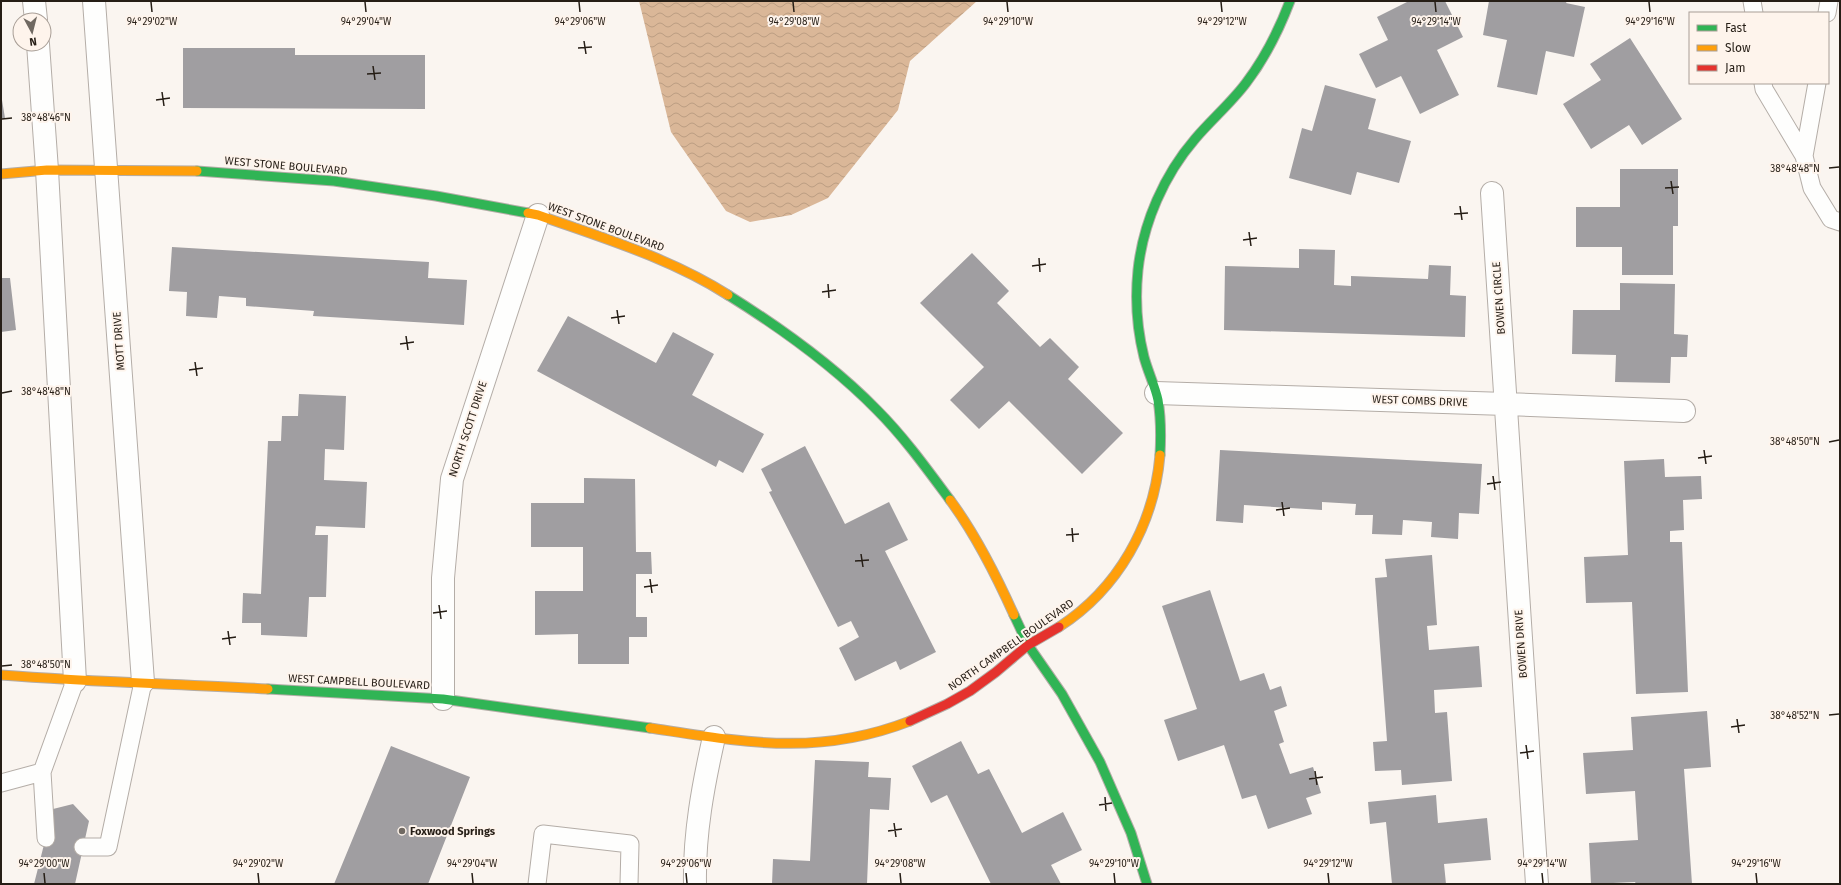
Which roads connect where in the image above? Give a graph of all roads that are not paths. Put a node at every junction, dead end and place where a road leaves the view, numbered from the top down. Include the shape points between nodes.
1 (34, 1) edge
2 (94, 1) edge
3 (1290, 1) edge
4 (1752, 1) edge
5 (1829, 1) edge
6 (35, 12) edge
7 (1754, 12) edge
8 (1827, 12) edge
9 (39, 52) edge
10 (1763, 84) edge
11 (1817, 84) edge
12 (1804, 156) junction
13 (47, 170) junction
14 (107, 170) junction
15 (1, 174) edge
16 (1492, 193) dead end
17 (538, 215) junction
18 (1840, 222) edge
19 (1156, 393) junction
20 (1506, 404) junction
21 (1684, 411) dead end
22 (1028, 646) junction
23 (1, 675) edge
24 (75, 681) junction
25 (143, 682) junction
26 (443, 699) junction
27 (714, 737) junction
28 (42, 772) junction
29 (1, 783) edge
30 (46, 838) dead end
31 (83, 847) dead end
32 (538, 884) edge
33 (628, 884) edge
34 (695, 884) edge
35 (1147, 884) edge
36 (1537, 884) edge

1 - 6 street
2 - 14 street, MOTT DRIVE
3 - 19 street, NORTH CAMPBELL BOULEVARD via 1266,52 1241,90 1188,147 1168,179 1148,222 1138,268 1137,315 1143,353
4 - 7 lane
5 - 8 lane
9 - 13 street
10 - 12 lane
11 - 12 lane
12 - 18 lane via 1812,188 1831,219
13 - 14 street, WEST STONE BOULEVARD
13 - 15 street, WEST STONE BOULEVARD
13 - 24 street
14 - 17 street, WEST STONE BOULEVARD via 197,171 334,181
14 - 25 street, MOTT DRIVE
16 - 20 street, BOWEN CIRCLE
17 - 22 street, WEST STONE BOULEVARD via 661,259 713,285 775,324 824,361 877,410 934,478 961,515 998,579
17 - 26 street, NORTH SCOTT DRIVE via 452,479 443,578
19 - 20 street, WEST COMBS DRIVE
19 - 22 street, NORTH CAMPBELL BOULEVARD via 1160,418 1160,456 1154,495 1141,532 1120,569 1095,599 1065,624
20 - 21 street, WEST COMBS DRIVE
20 - 36 street, BOWEN DRIVE
22 - 27 street, NORTH CAMPBELL BOULEVARD via 991,677 952,701 901,724 849,739 795,744 747,742
22 - 35 street, WEST STONE BOULEVARD via 1062,694 1100,762 1131,833
23 - 24 street, WEST CAMPBELL BOULEVARD
24 - 25 street, WEST CAMPBELL BOULEVARD
24 - 28 lane
25 - 26 street, WEST CAMPBELL BOULEVARD
25 - 31 lane via 108,847
26 - 27 street, WEST CAMPBELL BOULEVARD
27 - 34 street via 701,794
28 - 29 lane
28 - 30 lane
32 - 33 lane via 544,834 630,844

